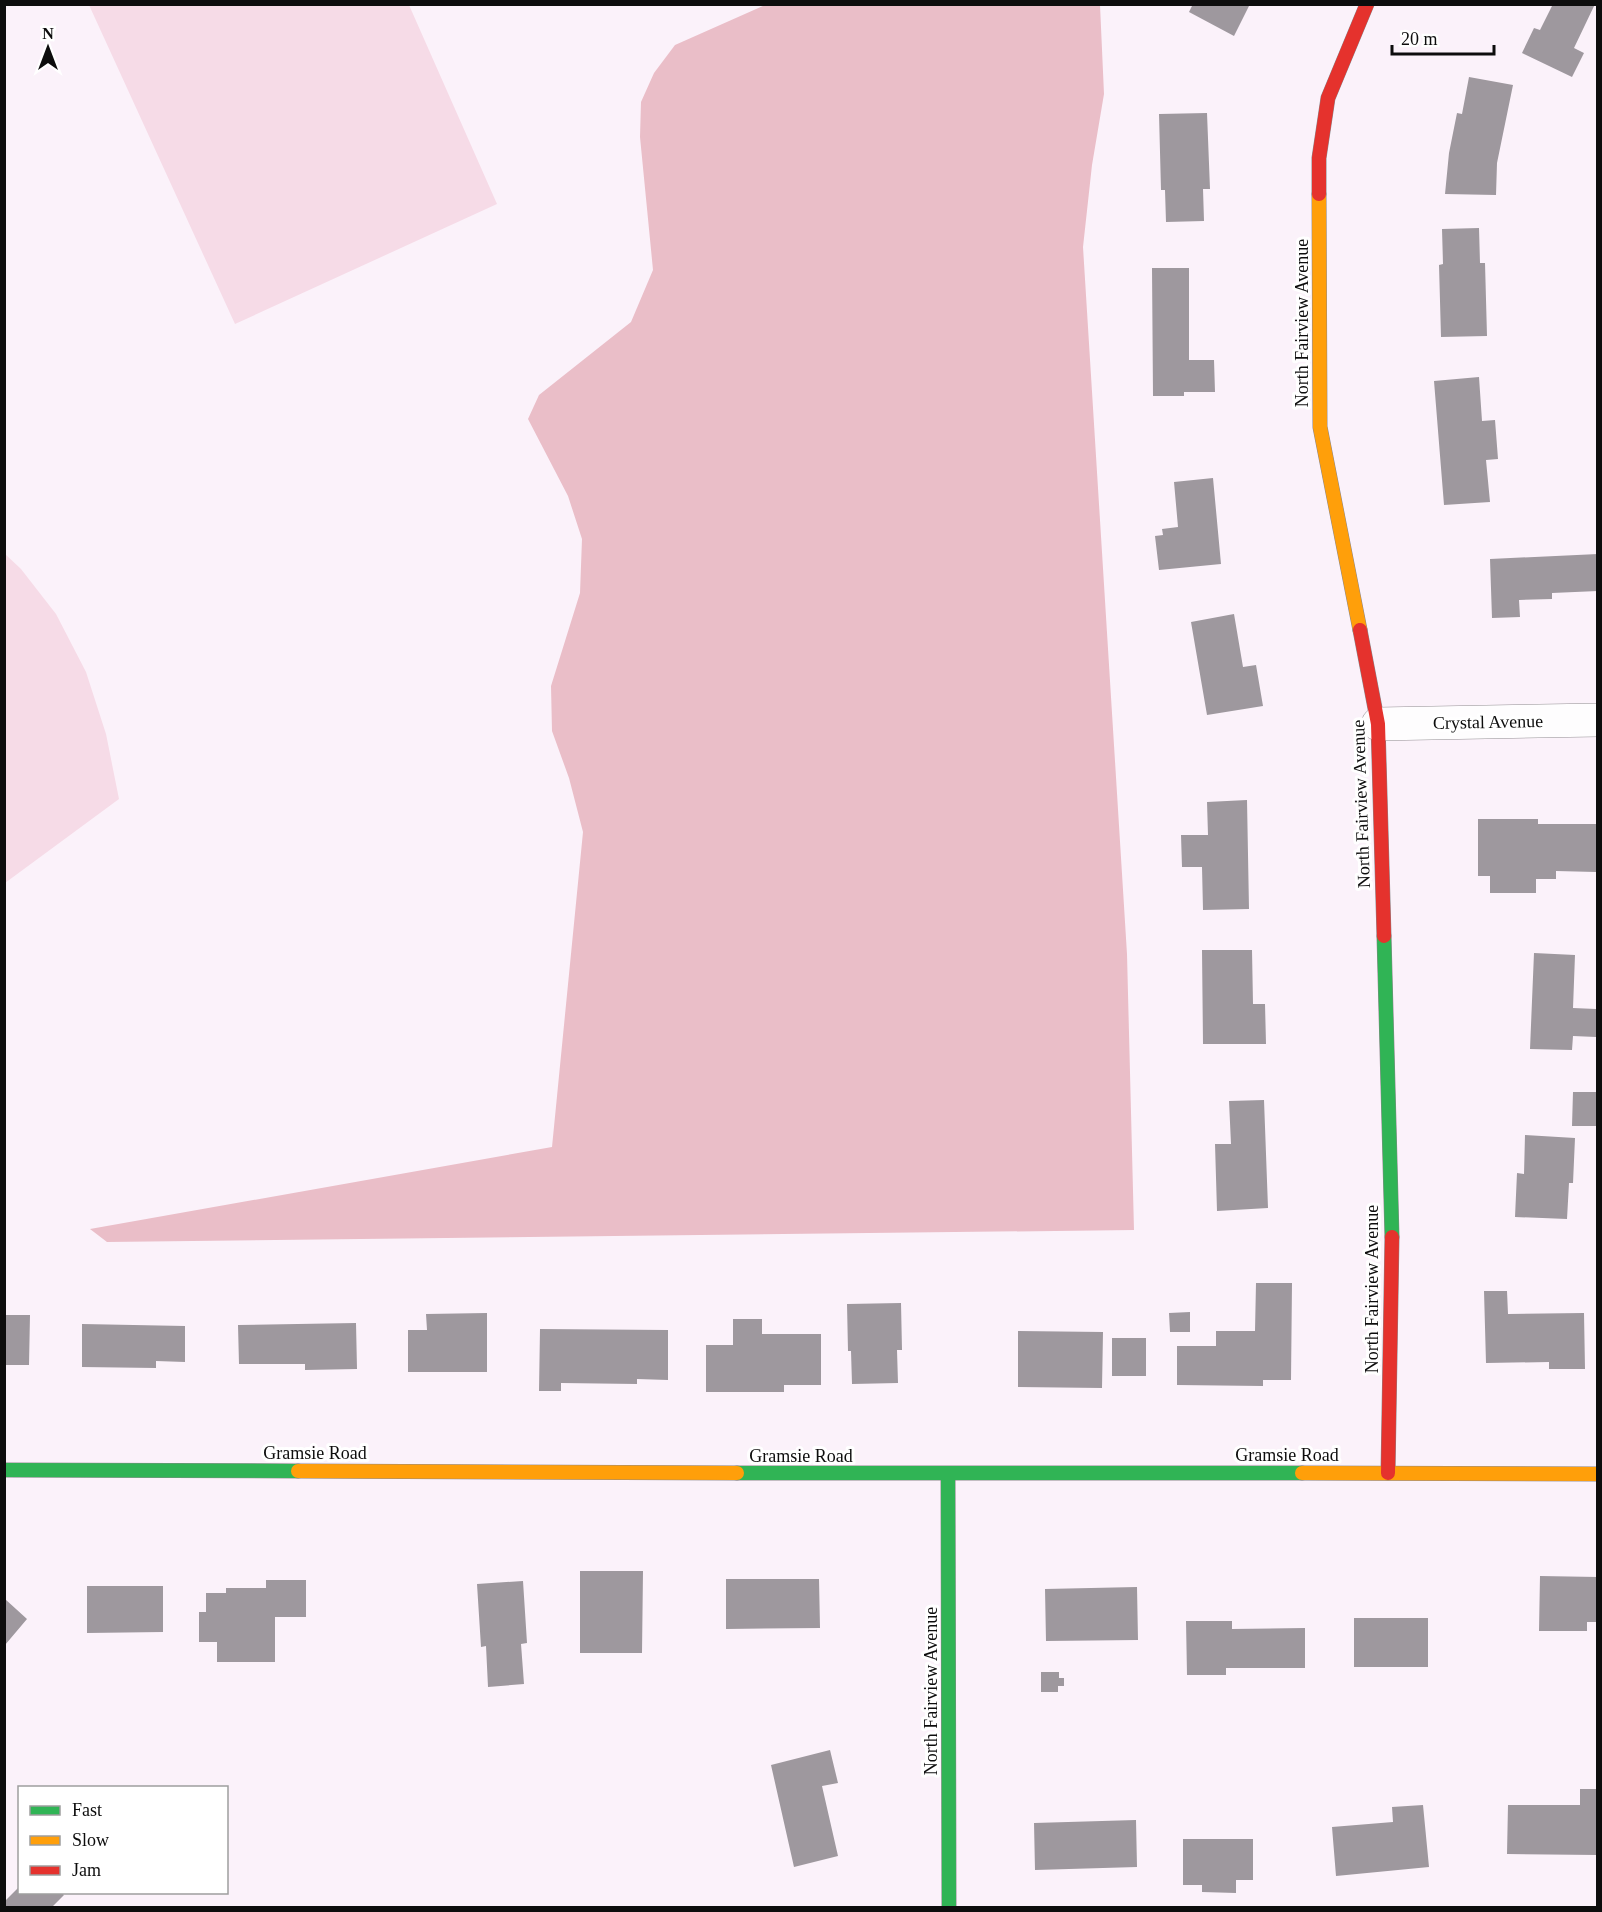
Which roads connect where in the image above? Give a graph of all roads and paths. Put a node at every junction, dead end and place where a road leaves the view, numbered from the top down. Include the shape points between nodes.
1 (1367, 4) edge
2 (1598, 720) edge
3 (1378, 724) junction
4 (4, 1470) edge
5 (1388, 1473) junction
6 (948, 1474) junction
7 (1598, 1474) edge
8 (949, 1908) edge

1 - 3 street, North Fairview Avenue via 1328,98 1319,158 1320,427
2 - 3 street, Crystal Avenue
3 - 5 street, North Fairview Avenue via 1392,1242
4 - 6 street, Gramsie Road
5 - 6 street, Gramsie Road
5 - 7 street, Gramsie Road
6 - 8 street, North Fairview Avenue

